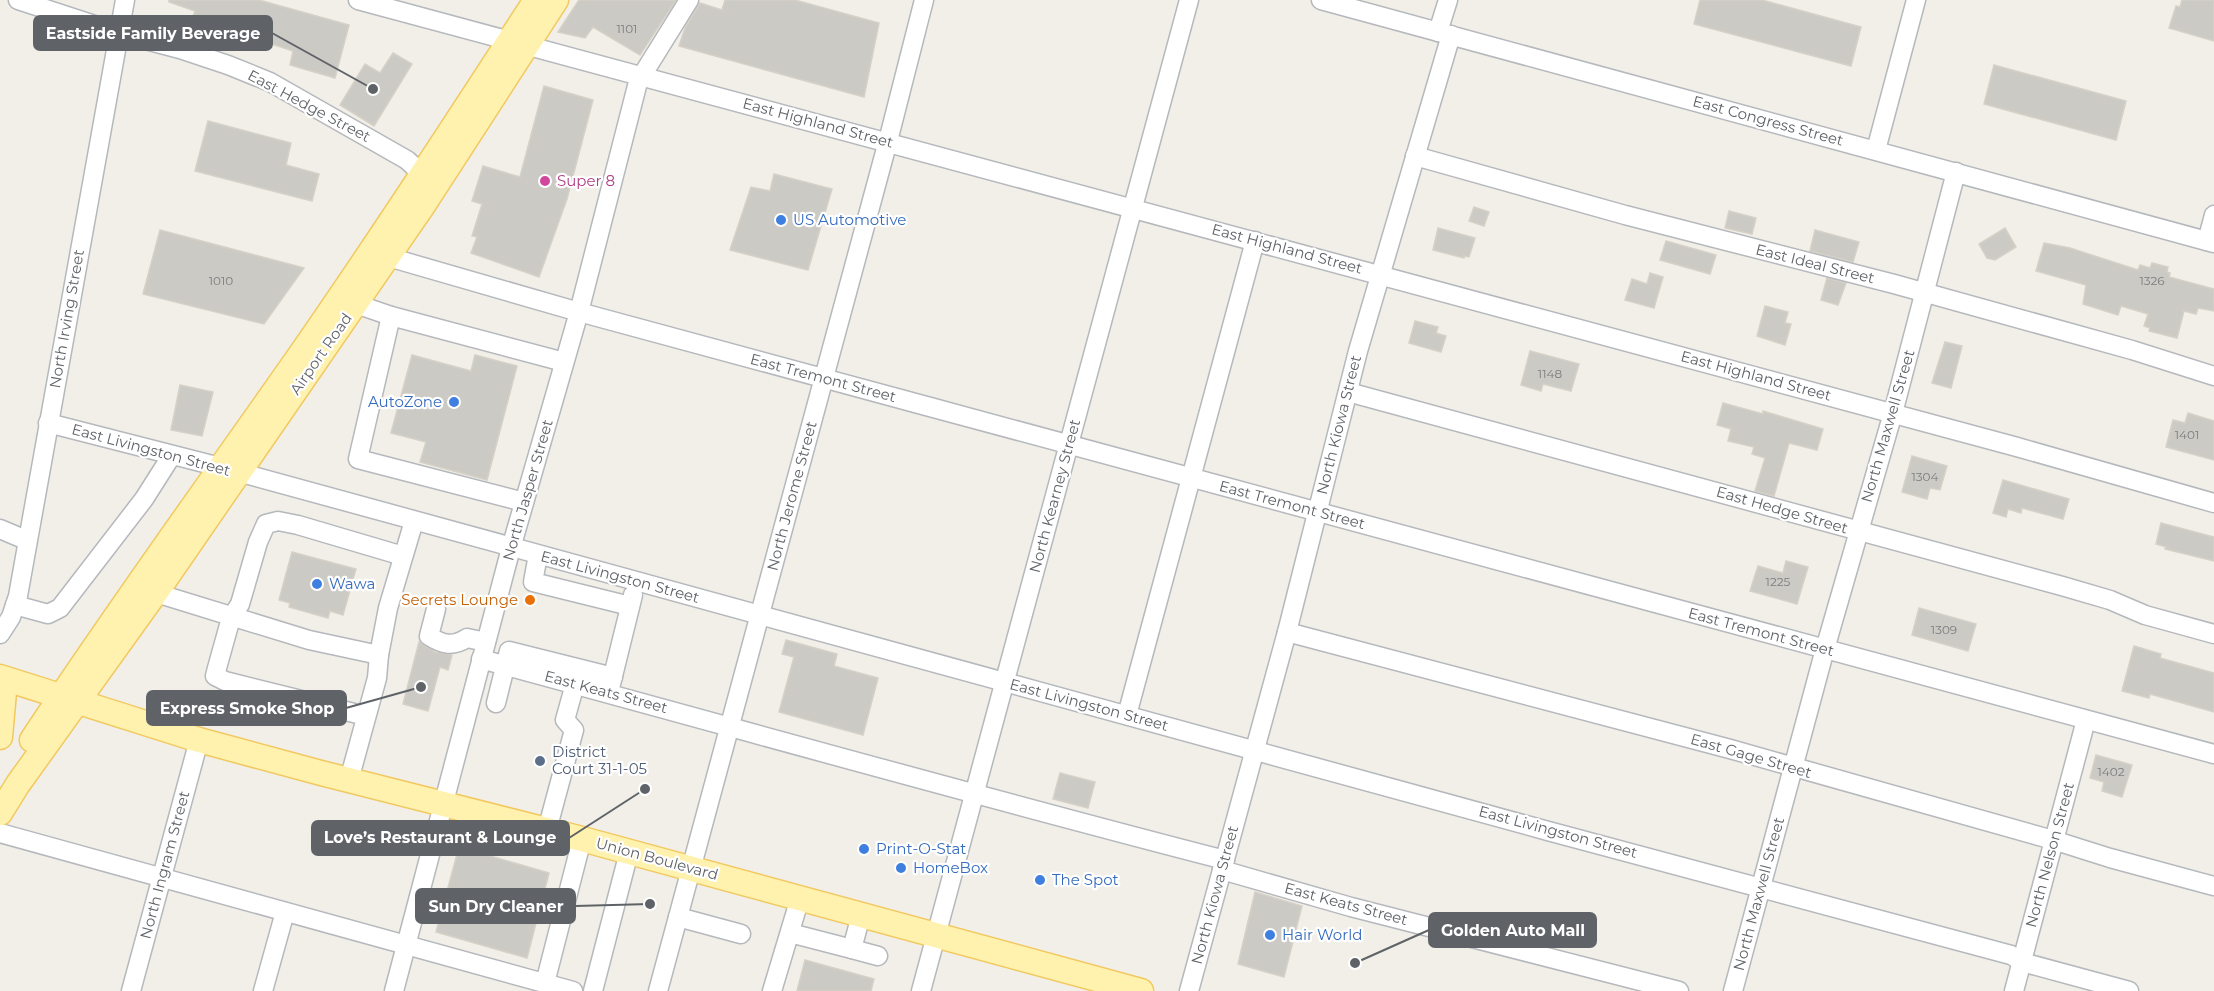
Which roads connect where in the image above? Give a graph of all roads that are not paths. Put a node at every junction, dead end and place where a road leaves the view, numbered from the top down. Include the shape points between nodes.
1 (18, 0) edge
2 (125, 0) edge
3 (358, 0) edge
4 (536, 0) edge
5 (556, 0) edge
6 (689, 0) edge
7 (924, 0) edge
8 (1189, 0) edge
9 (1321, 0) edge
10 (1448, 0) edge
11 (1916, 0) edge
12 (424, 8) edge
13 (119, 33) junction
14 (1445, 34) junction
15 (519, 42) junction
16 (642, 76) junction
17 (888, 141) junction
18 (1876, 150) junction
19 (1415, 156) junction
20 (1956, 172) junction
21 (423, 175) junction
22 (1133, 207) junction
23 (2214, 215) edge
24 (1255, 241) junction
25 (2211, 242) edge
26 (379, 254) junction
27 (1381, 275) junction
28 (1924, 294) junction
29 (356, 304) junction
30 (579, 312) junction
31 (392, 316) junction
32 (564, 362) junction
33 (2214, 376) edge
34 (824, 378) junction
35 (1348, 392) junction
36 (1893, 413) junction
37 (48, 423) junction
38 (1068, 445) junction
39 (172, 455) junction
40 (230, 470) junction
41 (1190, 477) junction
42 (524, 502) junction
43 (2214, 503) edge
44 (1317, 511) junction
45 (414, 521) junction
46 (0, 529) edge
47 (1858, 531) junction
48 (26, 540) junction
49 (511, 548) junction
50 (538, 555) junction
51 (403, 556) junction
52 (636, 582) junction
53 (156, 593) junction
54 (15, 605) junction
55 (630, 606) junction
56 (436, 609) dead end
57 (760, 615) junction
58 (231, 618) junction
59 (1287, 632) junction
60 (0, 634) edge
61 (2214, 634) edge
62 (1825, 649) junction
63 (484, 650) junction
64 (379, 656) junction
65 (505, 666) junction
66 (0, 677) edge
67 (0, 682) edge
68 (1004, 682) junction
69 (576, 684) junction
70 (611, 685) junction
71 (69, 700) junction
72 (496, 702) dead end
73 (1126, 715) junction
74 (366, 716) junction
75 (2086, 720) junction
76 (730, 725) junction
77 (0, 737) edge
78 (199, 740) junction
79 (1255, 750) junction
80 (2214, 754) edge
81 (1793, 768) junction
82 (349, 780) junction
83 (974, 794) junction
84 (0, 797) edge
85 (443, 803) junction
86 (0, 813) edge
87 (547, 830) junction
88 (0, 833) edge
89 (582, 839) junction
90 (2053, 840) junction
91 (629, 852) junction
92 (1224, 865) junction
93 (691, 868) junction
94 (162, 878) junction
95 (1761, 886) junction
96 (2214, 886) edge
97 (800, 898) junction
98 (285, 912) junction
99 (861, 915) junction
100 (678, 917) junction
101 (790, 933) junction
102 (741, 934) dead end
103 (936, 935) junction
104 (407, 945) junction
105 (852, 950) junction
106 (878, 956) dead end
107 (2022, 962) junction
108 (533, 984) edge
109 (131, 991) edge
110 (263, 991) edge
111 (394, 991) edge
112 (573, 991) edge
113 (592, 991) edge
114 (658, 991) edge
115 (772, 991) edge
116 (921, 991) edge
117 (1141, 991) edge
118 (1189, 991) edge
119 (1678, 991) edge
120 (1733, 991) edge
121 (2014, 991) edge
122 (2129, 991) edge

1 - 13 street
2 - 13 street, North Irving Street
3 - 12 street, East Highland Street
4 - 15 main road, Airport Road
5 - 15 main road, Airport Road
6 - 16 street, North Jasper Street
7 - 17 street, North Jerome Street
8 - 22 street, North Kearney Street
9 - 14 street, East Congress Street
10 - 14 street, North Kiowa Street
11 - 18 street
12 - 15 street, East Highland Street
13 - 21 street, East Hedge Street via 180,49 270,82 407,160
13 - 37 street, North Irving Street
14 - 18 street, East Congress Street
14 - 19 street, North Kiowa Street
15 - 16 street, East Highland Street
15 - 21 main road, Airport Road
15 - 26 main road, Airport Road
16 - 17 street, East Highland Street
16 - 30 street, North Jasper Street
17 - 22 street, East Highland Street
17 - 34 street, North Jerome Street
18 - 20 street, East Congress Street
19 - 27 street, North Kiowa Street
19 - 28 street, East Ideal Street
20 - 25 street, East Congress Street
20 - 28 street, North Maxwell Street
21 - 26 main road, Airport Road
22 - 24 street, East Highland Street
22 - 38 street, North Kearney Street
23 - 25 street
24 - 27 street, East Highland Street
24 - 41 street
26 - 29 main road, Airport Road
26 - 30 street, East Tremont Street
26 - 40 main road, Airport Road
27 - 35 street, North Kiowa Street
27 - 36 street, East Highland Street
28 - 33 street, East Ideal Street
28 - 36 street, North Maxwell Street
29 - 31 street
29 - 40 main road, Airport Road
30 - 32 street, North Jasper Street
30 - 34 street, East Tremont Street
31 - 32 street
31 - 42 street via 358,459
32 - 42 street, North Jasper Street
34 - 38 street, East Tremont Street
34 - 57 street, North Jerome Street
35 - 44 street, North Kiowa Street
35 - 47 street, East Hedge Street
36 - 43 street, East Highland Street
36 - 47 street, North Maxwell Street
37 - 39 street, East Livingston Street
37 - 48 street, North Irving Street
38 - 41 street, East Tremont Street
38 - 68 street, North Kearney Street
39 - 40 street, East Livingston Street
39 - 54 street via 144,499 60,608 48,614
40 - 45 street, East Livingston Street
40 - 53 main road, Airport Road
40 - 71 main road, Airport Road
41 - 44 street, East Tremont Street
41 - 73 street
42 - 49 street, North Jasper Street
44 - 59 street, North Kiowa Street
44 - 62 street, East Tremont Street
45 - 49 street, East Livingston Street
45 - 51 street
46 - 48 street
47 - 61 street, East Hedge Street via 2062,586
47 - 62 street, North Maxwell Street
48 - 54 street, North Irving Street
49 - 50 street, East Livingston Street
49 - 63 street, North Jasper Street
50 - 52 street, East Livingston Street
50 - 55 street via 533,582
51 - 58 street via 298,525 279,521 266,524 240,604
51 - 64 street
52 - 55 street
52 - 57 street, East Livingston Street
53 - 58 street
53 - 71 main road, Airport Road
54 - 60 street, North Irving Street
55 - 70 street
56 - 63 street via 429,636 440,644 456,645 467,638
57 - 68 street, East Livingston Street
57 - 76 street, North Jerome Street
58 - 64 street
58 - 74 street via 215,676
59 - 79 street, North Kiowa Street
59 - 81 street, East Gage Street
62 - 75 street, East Tremont Street
62 - 81 street, North Maxwell Street
63 - 65 street, East Keats Street
63 - 85 street, North Jasper Street
64 - 74 street
65 - 69 street, East Keats Street
65 - 70 street via 509,651
65 - 72 street
66 - 71 main road, Union Boulevard
67 - 77 main road via 4,692
68 - 73 street, East Livingston Street
68 - 83 street, North Kearney Street
69 - 70 street, East Keats Street
69 - 87 street via 565,720 574,730
70 - 76 street, East Keats Street
71 - 78 main road, Union Boulevard
71 - 84 main road via 17,762
71 - 86 main road
73 - 79 street, East Livingston Street
74 - 82 street
75 - 80 street, East Tremont Street
75 - 90 street, North Nelson Street
76 - 83 street, East Keats Street
76 - 93 street, North Jerome Street
78 - 82 main road, Union Boulevard
78 - 94 street, North Ingram Street
79 - 92 street, North Kiowa Street
79 - 95 street, East Livingston Street
81 - 90 street, East Gage Street
81 - 95 street, North Maxwell Street
82 - 85 main road, Union Boulevard
83 - 92 street, East Keats Street
83 - 103 street, North Kearney Street
85 - 87 main road, Union Boulevard
85 - 104 street, North Jasper Street
87 - 89 main road, Union Boulevard
88 - 94 street
89 - 91 main road, Union Boulevard
89 - 108 street
90 - 96 street, East Gage Street
90 - 107 street, North Nelson Street
91 - 93 main road, Union Boulevard
91 - 113 street
92 - 118 street, North Kiowa Street
92 - 119 street, East Keats Street via 1351,907
93 - 97 main road, Union Boulevard
93 - 100 street, North Jerome Street
94 - 98 street
94 - 109 street, North Ingram Street
95 - 107 street, East Livingston Street via 2011,955
95 - 120 street, North Maxwell Street
97 - 99 main road, Union Boulevard
97 - 101 street
98 - 104 street
98 - 110 street
99 - 103 main road, Union Boulevard
99 - 105 street
100 - 102 street
100 - 114 street, North Jerome Street
101 - 105 street
101 - 115 street
103 - 116 street, North Kearney Street
103 - 117 main road, Union Boulevard
104 - 108 street
104 - 111 street, North Jasper Street
105 - 106 street
107 - 121 street, North Nelson Street
107 - 122 street, East Livingston Street
108 - 112 street

